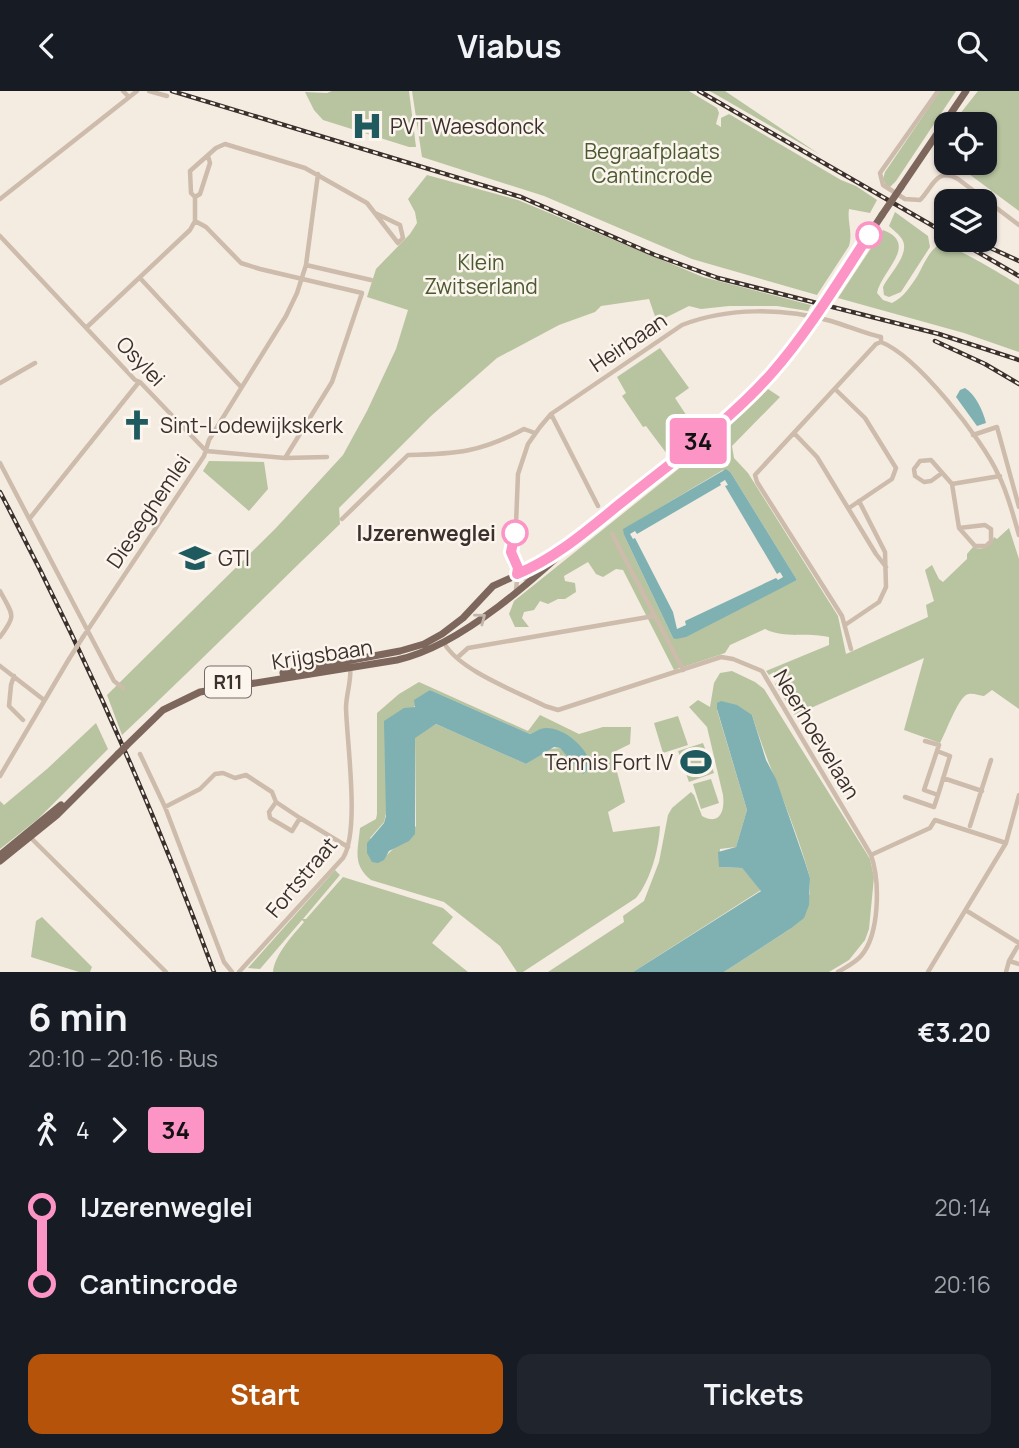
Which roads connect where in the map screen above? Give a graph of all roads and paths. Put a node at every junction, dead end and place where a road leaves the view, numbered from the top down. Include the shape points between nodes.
1 (122, 91) edge
2 (137, 91) edge
3 (149, 91) edge
4 (938, 91) edge
5 (966, 91) edge
6 (128, 96) junction
7 (167, 96) dead end
8 (208, 156) junction
9 (318, 174) junction
10 (195, 197) junction
11 (0, 199) edge
12 (375, 213) junction
13 (195, 221) junction
14 (1019, 225) edge
15 (0, 236) edge
16 (306, 265) junction
17 (140, 278) junction
18 (302, 279) junction
19 (371, 280) dead end
20 (87, 327) junction
21 (879, 343) junction
22 (35, 363) dead end
23 (140, 382) junction
24 (0, 383) edge
25 (241, 387) junction
26 (835, 389) junction
27 (551, 414) junction
28 (535, 433) junction
29 (794, 433) junction
30 (973, 435) junction
31 (206, 451) junction
32 (327, 457) dead end
33 (285, 458) junction
34 (0, 463) edge
35 (942, 473) junction
36 (1000, 476) junction
37 (952, 484) junction
38 (859, 501) junction
39 (598, 506) dead end
40 (1019, 507) edge
41 (849, 508) junction
42 (30, 518) junction
43 (342, 519) dead end
44 (1017, 523) edge
45 (959, 528) junction
46 (588, 530) junction
47 (612, 534) dead end
48 (1019, 535) edge
49 (886, 567) junction
50 (517, 574) junction
51 (528, 581) junction
52 (0, 591) edge
53 (516, 591) junction
54 (654, 616) junction
55 (845, 625) junction
56 (87, 630) junction
57 (0, 637) edge
58 (444, 643) junction
59 (851, 649) dead end
60 (458, 657) junction
61 (350, 665) junction
62 (0, 666) edge
63 (682, 670) junction
64 (14, 676) junction
65 (123, 688) dead end
66 (44, 701) junction
67 (23, 720) dead end
68 (925, 741) dead end
69 (937, 751) junction
70 (117, 752) junction
71 (139, 754) dead end
72 (992, 760) dead end
73 (0, 776) edge
74 (943, 778) junction
75 (982, 791) junction
76 (938, 795) junction
77 (1019, 795) edge
78 (905, 797) dead end
79 (276, 802) junction
80 (165, 807) junction
81 (934, 807) junction
82 (300, 818) junction
83 (935, 820) junction
84 (970, 826) dead end
85 (31, 838) junction
86 (1006, 843) junction
87 (348, 847) junction
88 (0, 855) edge
89 (872, 855) junction
90 (0, 861) edge
91 (967, 911) junction
92 (1019, 944) edge
93 (1009, 961) junction
94 (1019, 964) edge
95 (166, 972) edge
96 (232, 972) edge
97 (239, 972) edge
98 (838, 972) edge
99 (928, 972) edge
100 (1006, 972) edge

1 - 6 street
2 - 6 street
3 - 7 street
4 - 14 street via 880,173 880,180 887,189 914,201 922,198 939,176 953,176
5 - 46 main road, Krijgsbaan / R11, bridge via 772,372 730,415
6 - 11 street
8 - 9 street via 225,144
8 - 10 street via 210,163
8 - 10 street via 190,171
9 - 12 street via 367,203
9 - 16 street, Dieseghemlei
10 - 13 street
12 - 12 street via 390,233 398,243 403,238 400,225
13 - 17 street
13 - 18 street via 241,263
15 - 20 street, Osylei
16 - 18 street, Dieseghemlei
16 - 19 street
17 - 20 street
17 - 25 street
18 - 25 street, Dieseghemlei via 286,316
18 - 33 street via 362,293 332,382
20 - 23 street, Osylei
21 - 26 street
21 - 27 street, Heirbaan via 835,322 789,313 697,319
21 - 30 street via 900,353 924,374
22 - 24 street
23 - 31 street, Osylei
23 - 42 street
25 - 31 street, Dieseghemlei
26 - 29 street
26 - 38 street via 865,418 896,468 892,479
27 - 28 street, Heirbaan
27 - 39 street
28 - 43 street via 524,429 467,452 408,455
28 - 50 street, Heirbaan via 518,474 511,552
29 - 41 street via 817,457
29 - 55 street via 757,473 757,482
30 - 36 street
30 - 40 street via 997,427
31 - 33 street
31 - 56 street, Dieseghemlei
32 - 33 street
34 - 42 street
35 - 35 street via 928,459 914,469 924,482
35 - 37 street
36 - 37 street
36 - 44 street
37 - 45 street
38 - 41 street
38 - 49 street via 886,552
41 - 49 street
42 - 56 street
44 - 48 street
45 - 45 street via 975,546 986,546 992,537 985,525
46 - 50 main road, Krijgsbaan / R11 via 539,565
46 - 51 main road, Krijgsbaan / R11
47 - 54 street
49 - 55 street via 886,587 879,602
50 - 51 street
50 - 53 street, Heirbaan
50 - 61 main road, Krijgsbaan / R11 via 487,591 463,618 433,639
51 - 53 main road, Krijgsbaan / R11
52 - 57 street via 13,616
58 -> 53 main road, Krijgsbaan / R11
54 - 60 street via 468,648
54 - 63 street
55 - 59 street
56 - 65 street via 114,681
56 - 66 street, Dieseghemlei, bridge
58 - 60 street, Neerhoevelaan
58 - 61 main road, Krijgsbaan / R11 via 410,657
60 - 63 street, Neerhoevelaan via 468,667 558,710
61 - 70 main road, Krijgsbaan / R11, bridge via 191,690 164,703
61 - 87 street, Fortstraat via 346,707
62 - 64 street
63 - 89 street, Neerhoevelaan via 726,657 762,671
64 - 66 street
64 - 67 street via 9,706
66 - 73 street, Dieseghemlei
68 - 69 street via 939,745
69 - 74 street via 950,756
69 - 76 street via 924,790
70 - 85 main road, Krijgsbaan / R11
70 - 88 main road, Krijgsbaan / R11
71 - 80 street
72 - 75 street
74 - 75 street
74 - 76 street
75 - 84 street
76 - 81 street
77 - 86 street
78 - 81 street
79 - 80 street via 272,792 246,775 235,778 220,773
79 - 82 street
79 - 82 street via 270,818 292,831
80 - 96 street
81 - 83 street
82 - 87 street
83 - 86 street
83 - 89 street via 930,828
85 - 90 main road, Krijgsbaan / R11
85 - 95 street
86 - 91 street
87 - 97 street, Fortstraat
89 - 98 street, Neerhoevelaan via 877,875 873,934 861,956
91 - 92 street
91 - 99 street
92 - 93 street
93 - 94 street
93 - 100 street

